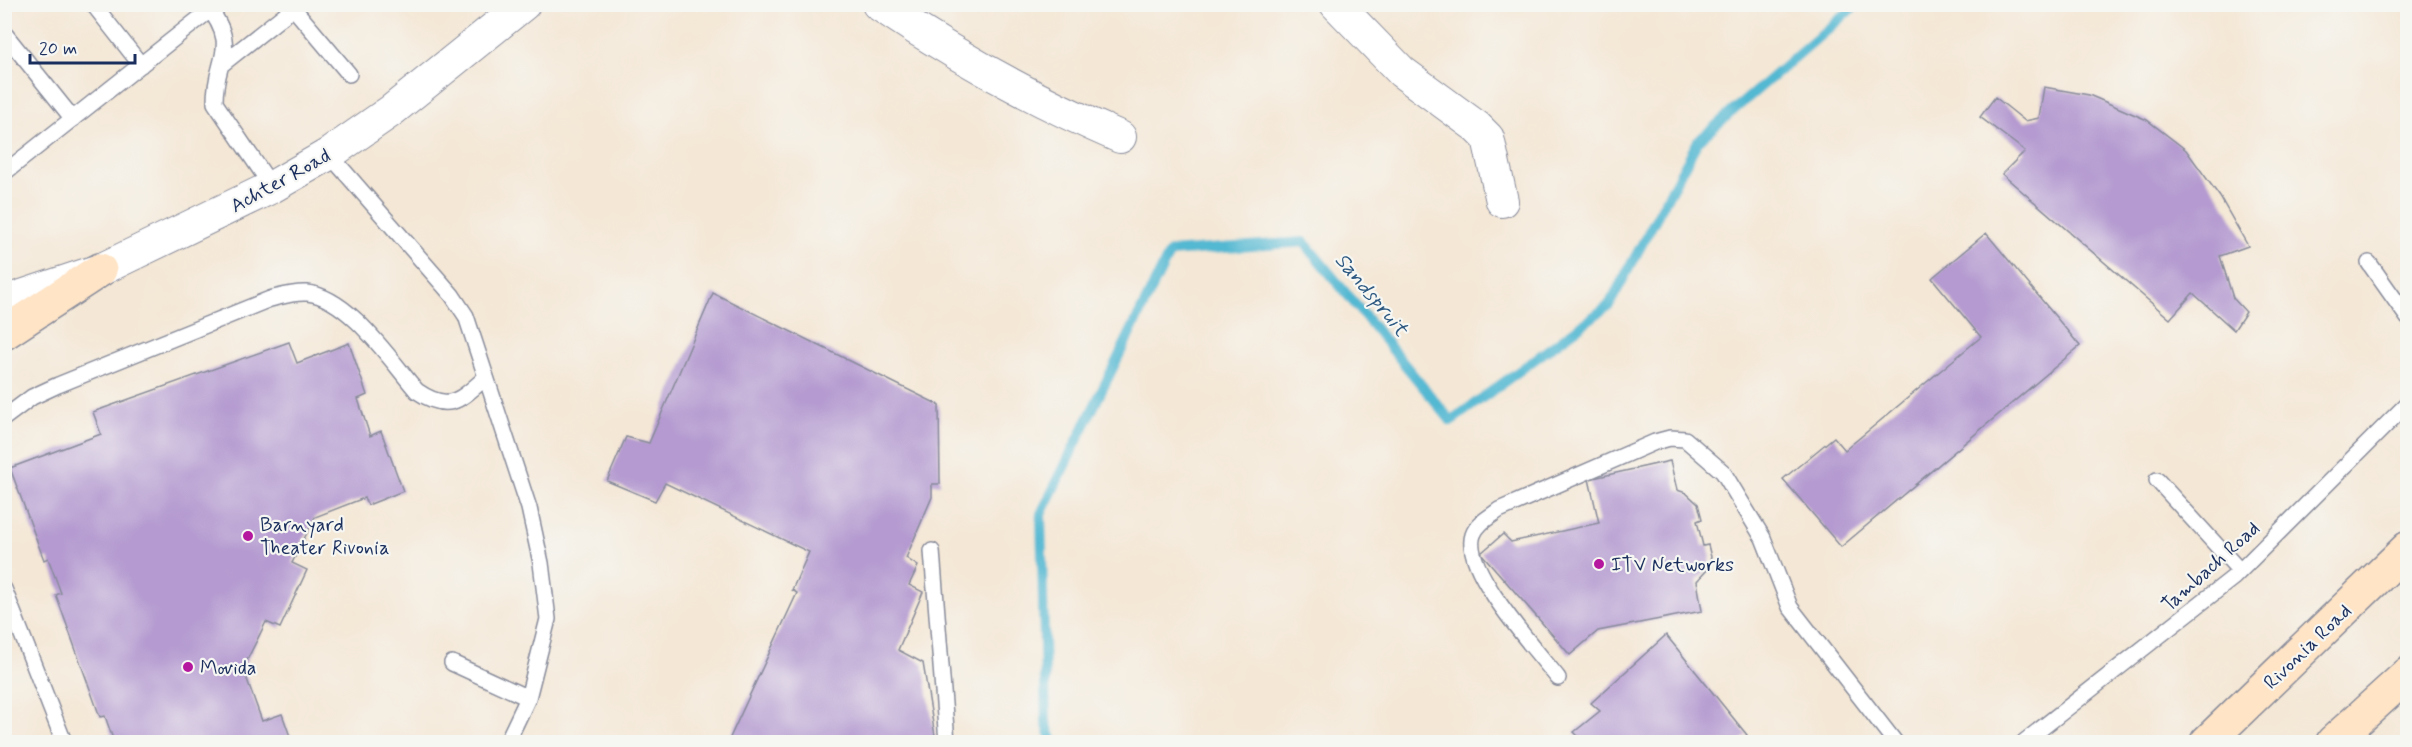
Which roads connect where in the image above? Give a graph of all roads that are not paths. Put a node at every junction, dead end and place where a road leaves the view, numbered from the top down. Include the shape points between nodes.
1 (93, 4) edge
2 (524, 4) edge
3 (878, 4) edge
4 (1336, 4) edge
5 (292, 6) edge
6 (208, 7) edge
7 (4, 33) edge
8 (141, 65) junction
9 (221, 65) junction
10 (349, 74) dead end
11 (73, 119) junction
12 (1120, 137) dead end
13 (329, 154) junction
14 (4, 173) edge
15 (272, 187) junction
16 (1502, 201) dead end
17 (2369, 263) dead end
18 (100, 270) junction
19 (4, 302) edge
20 (2408, 318) edge
21 (4, 333) edge
22 (485, 378) junction
23 (2408, 403) edge
24 (4, 418) edge
25 (2157, 480) dead end
26 (2408, 548) edge
27 (932, 551) dead end
28 (2240, 571) junction
29 (4, 589) edge
30 (452, 663) dead end
31 (1558, 678) dead end
32 (2403, 679) edge
33 (528, 698) junction
34 (64, 742) edge
35 (507, 742) edge
36 (947, 742) edge
37 (1895, 742) edge
38 (2024, 742) edge
39 (2206, 742) edge
40 (2333, 742) edge

1 - 8 lane
2 - 13 street, Achter Road via 391,111
3 - 12 street via 976,68 1054,109
4 - 16 street via 1402,72 1488,138
5 - 9 lane
5 - 10 lane
6 - 8 lane
6 - 9 lane via 226,44
7 - 11 lane
8 - 11 lane
9 - 15 lane via 215,103
11 - 14 lane
13 - 15 street, Achter Road
13 - 22 lane via 452,295 466,316
15 - 18 street, Achter Road
17 - 20 lane
18 - 19 street, Achter Road
18 - 21 main road
22 - 24 lane via 450,403 428,399 345,310 324,297 294,293 270,299 58,385 32,397
22 - 33 lane via 516,466 541,563 548,619
23 - 28 lane, Tambach Road
25 - 28 lane
26 - 39 main road, Rivonia Road
27 - 36 lane
28 - 38 lane, Tambach Road via 2159,639
29 - 34 lane
30 - 33 lane
31 - 37 lane via 1481,578 1472,547 1473,535 1480,523 1499,510 1655,442 1685,439 1723,472 1763,538 1790,607
32 - 40 main road
33 - 35 lane

